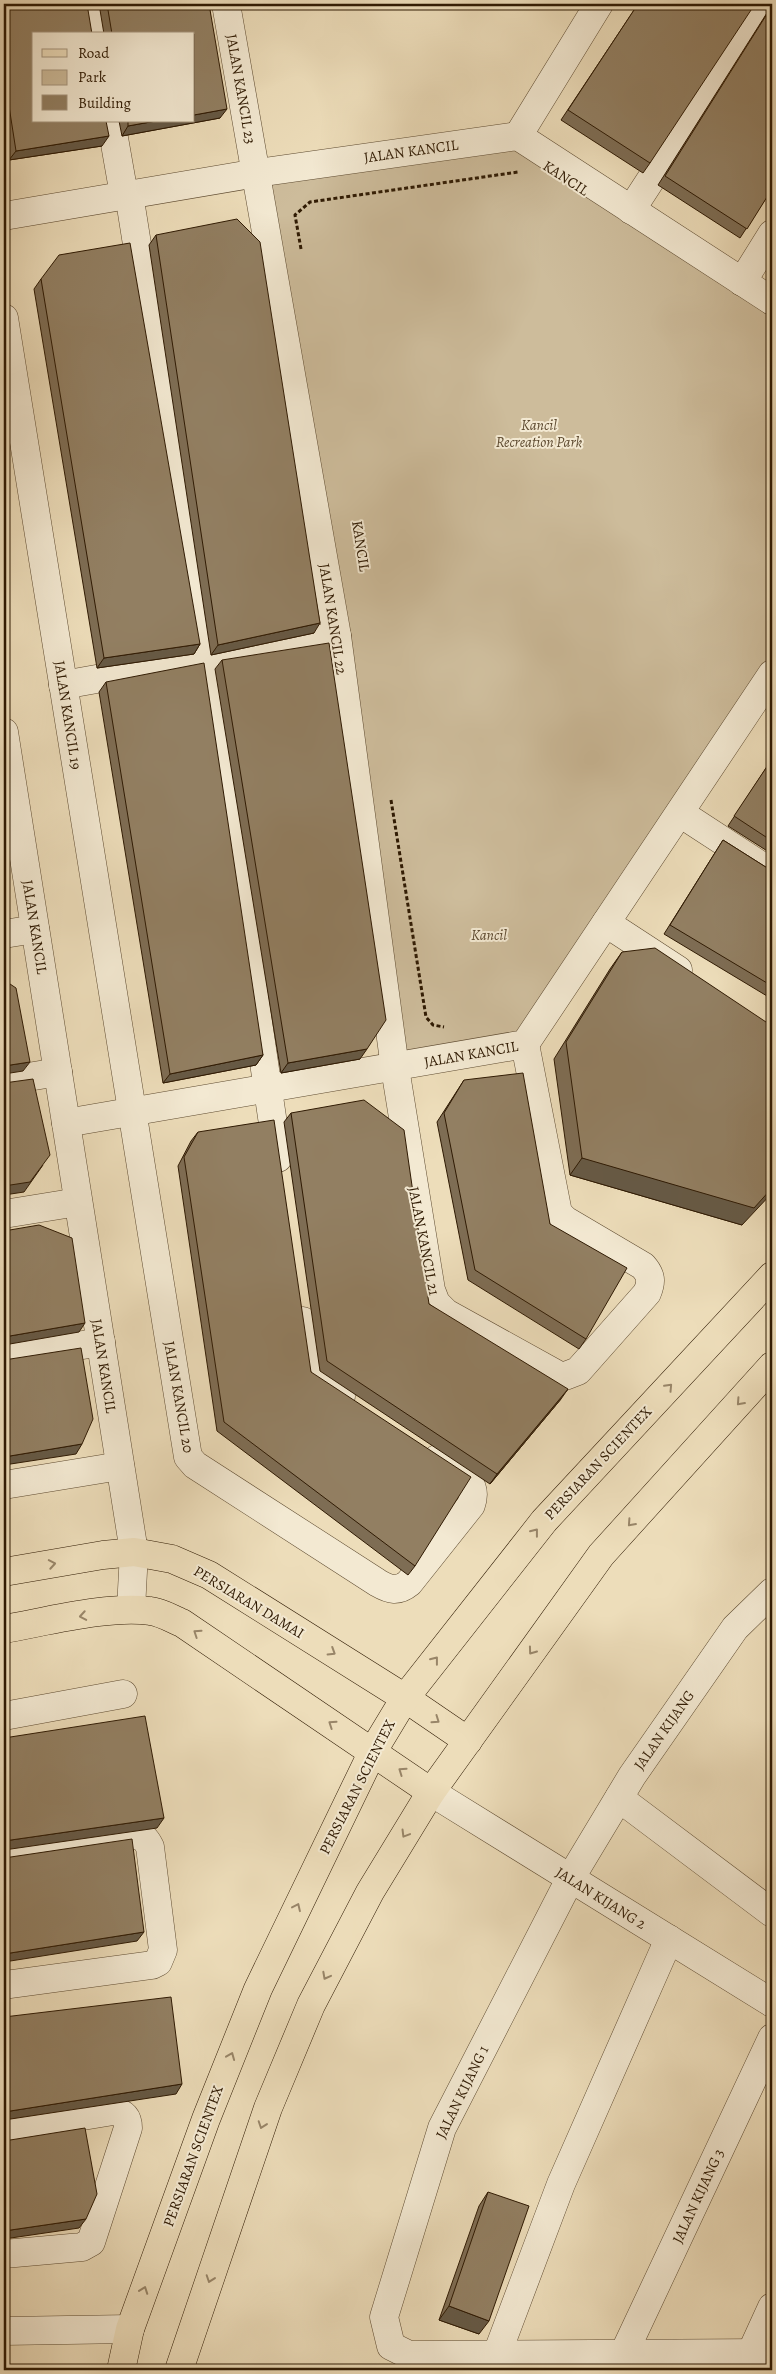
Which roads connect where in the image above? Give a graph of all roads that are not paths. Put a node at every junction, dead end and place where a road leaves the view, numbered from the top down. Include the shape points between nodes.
1 (90, 4) edge
2 (226, 4) edge
3 (599, 4) edge
4 (765, 4) edge
5 (96, 32) edge
6 (111, 122) edge
7 (518, 136) junction
8 (257, 173) junction
9 (126, 194) junction
10 (631, 210) junction
11 (4, 216) edge
12 (772, 234) edge
13 (742, 282) junction
14 (772, 301) edge
15 (4, 318) edge
16 (337, 636) junction
17 (203, 660) junction
18 (772, 674) edge
19 (63, 685) junction
20 (764, 702) edge
21 (4, 732) edge
22 (10, 811) edge
23 (680, 813) junction
24 (772, 873) edge
25 (606, 923) junction
26 (35, 929) junction
27 (4, 934) edge
28 (698, 983) edge
29 (525, 1044) junction
30 (395, 1068) junction
31 (58, 1072) junction
32 (4, 1081) edge
33 (268, 1090) junction
34 (132, 1111) junction
35 (66, 1123) junction
36 (283, 1186) edge
37 (78, 1202) junction
38 (4, 1214) edge
39 (772, 1276) edge
40 (299, 1292) edge
41 (100, 1342) junction
42 (4, 1358) edge
43 (772, 1366) edge
44 (360, 1408) edge
45 (417, 1446) edge
46 (120, 1466) junction
47 (4, 1485) edge
48 (134, 1552) junction
49 (4, 1572) edge
50 (772, 1592) edge
51 (131, 1609) junction
52 (4, 1629) edge
53 (123, 1694) dead end
54 (405, 1698) junction
55 (4, 1716) edge
56 (468, 1742) junction
57 (373, 1751) junction
58 (431, 1792) junction
59 (619, 1798) junction
60 (4, 1854) edge
61 (570, 1878) junction
62 (772, 1912) edge
63 (669, 1939) junction
64 (4, 1985) edge
65 (772, 2003) edge
66 (772, 2038) edge
67 (4, 2129) edge
68 (4, 2254) edge
69 (772, 2307) edge
70 (130, 2329) junction
71 (4, 2331) edge
72 (624, 2353) junction
73 (761, 2353) edge
74 (498, 2354) junction
75 (121, 2370) edge
76 (179, 2370) edge

1 - 5 street
2 - 8 street, JALAN KANCIL 23
3 - 7 street
4 - 10 street
6 - 9 street
7 - 8 street, JALAN KANCIL
7 - 10 street
8 - 9 street, JALAN KANCIL
8 - 16 street, JALAN KANCIL 22
9 - 11 street, JALAN KANCIL
9 - 17 street
10 - 13 street
12 - 13 street
13 - 14 street
15 - 19 street, JALAN KANCIL 19
16 - 17 street
16 - 30 street, JALAN KANCIL 22
17 - 19 street
17 - 33 street
18 - 20 street, JALAN KANCIL
19 - 34 street, JALAN KANCIL 19
20 - 23 street, JALAN KANCIL
21 - 22 street, JALAN KANCIL
22 - 26 street, JALAN KANCIL
23 - 24 street
23 - 25 street, JALAN KANCIL
25 - 28 street
25 - 29 street, JALAN KANCIL
26 - 27 street
26 - 31 street, JALAN KANCIL
29 - 30 street, JALAN KANCIL
29 - 30 street, JALAN KANCIL 21 via 558,1213 650,1273 651,1284 647,1293 578,1371 565,1376 446,1312 436,1303 431,1290
30 - 33 street, JALAN KANCIL
31 - 32 street
31 - 35 street, JALAN KANCIL
33 - 34 street, JALAN KANCIL
33 - 36 street
34 - 35 street, JALAN KANCIL
34 - 45 street, JALAN KANCIL 20 via 188,1457 195,1465 378,1583 394,1590 409,1583 474,1496 473,1486 467,1479
35 - 37 street, JALAN KANCIL
37 - 38 street
37 - 41 street, JALAN KANCIL
54 -> 39 main road, PERSIARAN SCIENTEX via 544,1521
40 - 44 street via 312,1374
41 - 42 street
41 - 46 street, JALAN KANCIL
43 -> 56 main road via 601,1555
46 - 47 street
46 - 48 street, JALAN KANCIL
49 -> 48 main road, PERSIARAN DAMAI
48 - 51 street, JALAN KANCIL
48 -> 54 main road, PERSIARAN DAMAI via 172,1559 209,1575
50 - 59 street, JALAN KIJANG via 735,1628
51 -> 52 main road
57 -> 51 main road via 182,1623 152,1611
53 - 55 street
54 -> 56 main road, PERSIARAN DAMAI
54 - 57 main road, PERSIARAN SCIENTEX
56 - 58 main road
58 -> 57 main road
70 -> 57 main road, PERSIARAN SCIENTEX via 206,2119 258,1989
58 - 61 street, JALAN KIJANG 2
58 -> 76 main road via 370,1892 311,2005 268,2108
59 - 61 street, JALAN KIJANG
59 - 62 street
60 - 64 street via 142,1836 150,1847 163,1950 158,1962 142,1966
61 - 63 street, JALAN KIJANG 2
61 - 74 street, JALAN KIJANG 1 via 442,2128 384,2317 391,2346 409,2354
63 - 65 street, JALAN KIJANG 2
63 - 74 street via 561,2184
66 - 72 street, JALAN KIJANG 3
67 - 68 street via 114,2111 128,2119 128,2128 93,2237 87,2245
69 - 73 street
70 - 71 street
70 - 75 main road, PERSIARAN SCIENTEX
72 - 73 street
72 - 74 street

